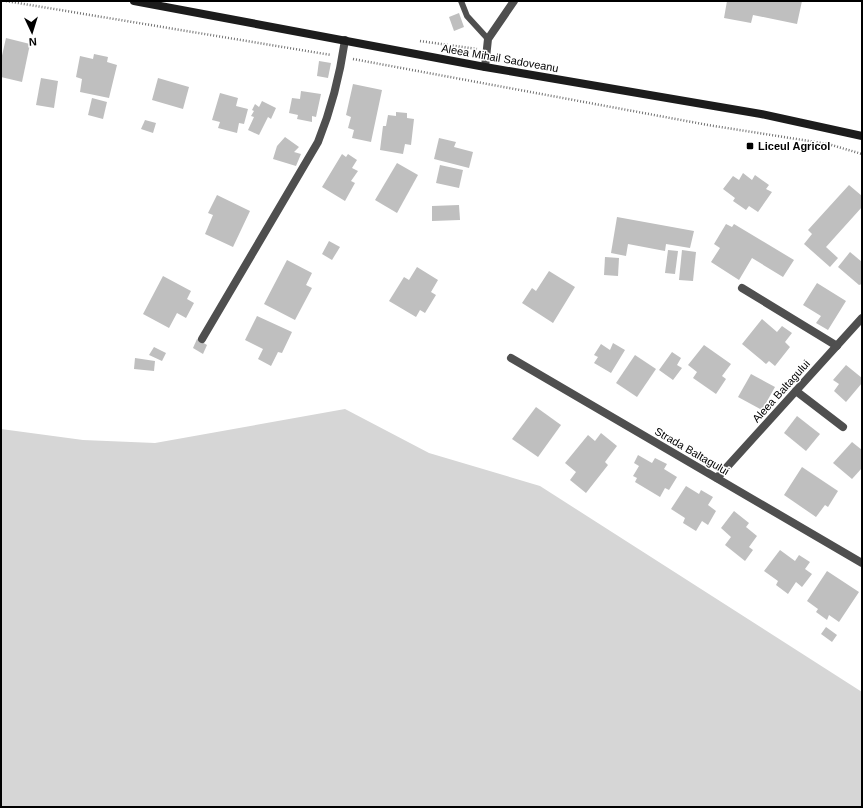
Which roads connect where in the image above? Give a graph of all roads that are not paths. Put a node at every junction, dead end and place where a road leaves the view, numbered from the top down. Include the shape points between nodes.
1 (134, 1) edge
2 (461, 1) edge
3 (514, 1) edge
4 (488, 39) junction
5 (345, 40) junction
6 (485, 67) junction
7 (862, 136) edge
8 (742, 288) dead end
9 (862, 318) edge
10 (202, 339) dead end
11 (837, 346) junction
12 (511, 358) dead end
13 (796, 391) junction
14 (843, 427) dead end
15 (716, 478) junction
16 (862, 563) edge

1 - 5 main road, Aleea Mihail Sadoveanu
2 - 4 lane via 467,16
3 - 4 street
4 - 6 street
5 - 6 main road, Aleea Mihail Sadoveanu
5 - 10 street via 327,120 318,142
6 - 7 main road, Aleea Mihail Sadoveanu via 761,114
8 - 11 street
9 - 11 street, Aleea Baltagului
11 - 13 street, Aleea Baltagului
12 - 15 street, Strada Baltagului
13 - 14 street
13 - 15 street, Aleea Baltagului
15 - 16 street, Strada Baltagului

